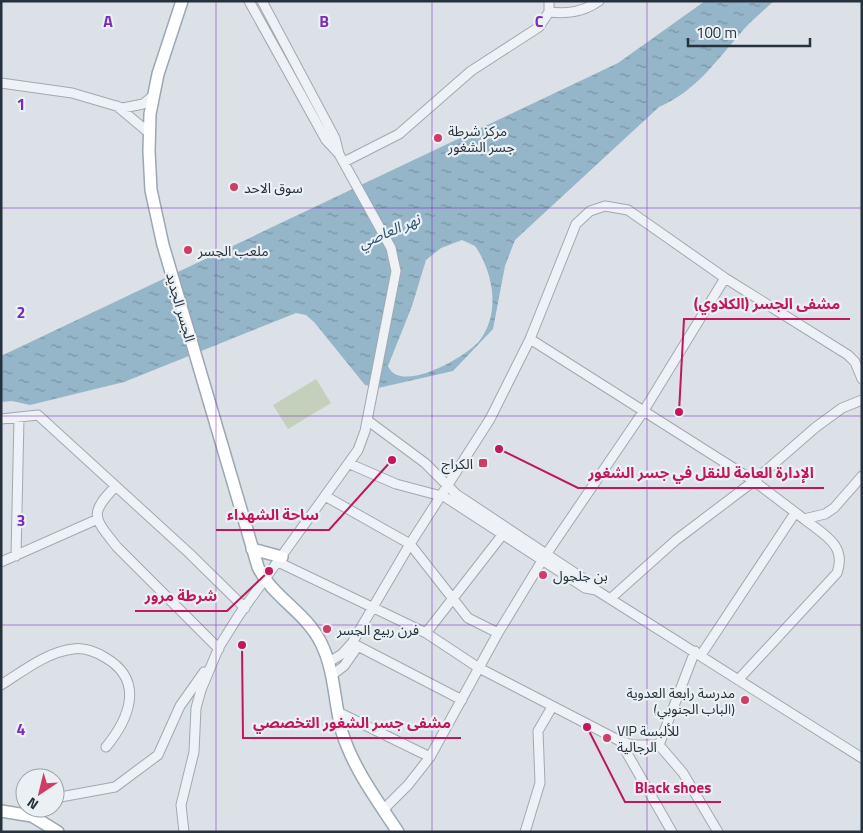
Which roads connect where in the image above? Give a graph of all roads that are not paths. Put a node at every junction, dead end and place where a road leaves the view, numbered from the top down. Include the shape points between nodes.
1 (249, 1) edge
2 (262, 1) edge
3 (550, 1) edge
4 (600, 1) edge
5 (180, 2) edge
6 (549, 12) junction
7 (1, 83) edge
8 (153, 96) junction
9 (117, 106) junction
10 (148, 132) junction
11 (342, 158) junction
12 (725, 278) junction
13 (530, 339) junction
14 (862, 379) edge
15 (862, 400) edge
16 (643, 412) junction
17 (19, 418) junction
18 (1, 419) edge
19 (367, 420) junction
20 (350, 464) junction
21 (862, 476) edge
22 (754, 481) junction
23 (116, 486) junction
24 (446, 486) junction
25 (441, 495) junction
26 (325, 496) junction
27 (795, 513) junction
28 (98, 519) junction
29 (804, 519) junction
30 (503, 534) junction
31 (410, 544) junction
32 (252, 549) junction
33 (16, 556) junction
34 (545, 557) junction
35 (280, 560) junction
36 (1, 562) edge
37 (265, 580) junction
38 (610, 599) junction
39 (452, 600) junction
40 (245, 608) junction
41 (371, 608) junction
42 (426, 633) junction
43 (498, 633) junction
44 (355, 644) junction
45 (698, 653) junction
46 (217, 654) junction
47 (329, 662) junction
48 (479, 668) junction
49 (332, 675) junction
50 (738, 680) junction
51 (1, 685) edge
52 (462, 700) junction
53 (552, 707) junction
54 (338, 712) junction
55 (620, 741) junction
56 (659, 745) junction
57 (106, 746) dead end
58 (430, 757) junction
59 (862, 758) edge
60 (65, 796) edge
61 (383, 810) junction
62 (1, 811) edge
63 (58, 832) edge
64 (184, 832) edge
65 (398, 832) edge
66 (525, 832) edge
67 (672, 832) edge
68 (718, 832) edge

1 - 11 street via 326,140
2 - 11 street
3 - 6 street
4 - 6 street via 566,14
5 - 8 main road, الجسر الجديد
6 - 11 street via 539,27 470,71 399,134
7 - 9 street via 72,93
8 - 9 street via 136,106
8 - 10 main road, الجسر الجديد
9 - 10 street
10 - 32 main road, الجسر الجديد via 151,190 163,245
11 - 19 street via 396,263
12 - 13 street via 628,210 605,206 590,211 576,224
12 - 14 street via 848,355 855,362
12 - 16 street
13 - 16 street
13 - 24 street via 490,419
15 - 22 street via 842,408 816,427
16 - 22 street
16 - 34 street
17 - 18 street
17 - 23 street via 38,415
17 - 33 street
19 - 20 street
19 - 24 street via 425,463
20 - 25 street via 396,484
20 - 26 street
21 - 29 street via 834,508 825,514
22 - 27 street
22 - 38 street via 676,540
23 - 28 street via 102,500 97,510
23 - 40 street
24 - 25 street
24 - 34 street
25 - 30 street
25 - 31 street
26 - 31 street
26 - 35 street
27 - 29 street
27 - 45 street
28 - 33 street
28 - 46 street via 117,547
29 - 50 street via 832,541 840,552 841,562 836,573
30 - 34 street
30 - 39 street
31 - 39 street
31 - 41 street
32 - 35 main road
32 - 37 main road, الجسر الجديد
33 - 36 street
34 - 38 street via 590,583
34 - 43 street
35 - 37 street
35 - 41 street
37 - 40 street
37 - 47 main road via 311,628
38 - 45 street
39 - 42 street
39 - 43 street via 468,618
40 - 46 street
41 - 42 street
41 - 44 street
42 - 48 street
43 - 48 street
44 - 47 street
44 - 49 street via 344,666
44 - 52 street
45 - 50 street
45 - 56 street
46 - 60 street via 180,706 158,755 115,787
46 - 64 street via 196,708 193,759 180,805
47 - 49 main road
48 - 52 street
48 - 53 street
49 - 54 main road
50 - 59 street
51 - 57 street via 31,665 74,648 93,651 111,661 122,673 129,687 130,699 123,724
52 - 58 street
53 - 55 street
53 - 66 street via 538,731 540,783
54 - 58 street
54 - 61 main road via 350,754
55 - 56 street via 633,745
55 - 67 street
56 - 68 street via 683,773
58 - 61 street
61 - 65 main road
62 - 63 main road via 32,816

